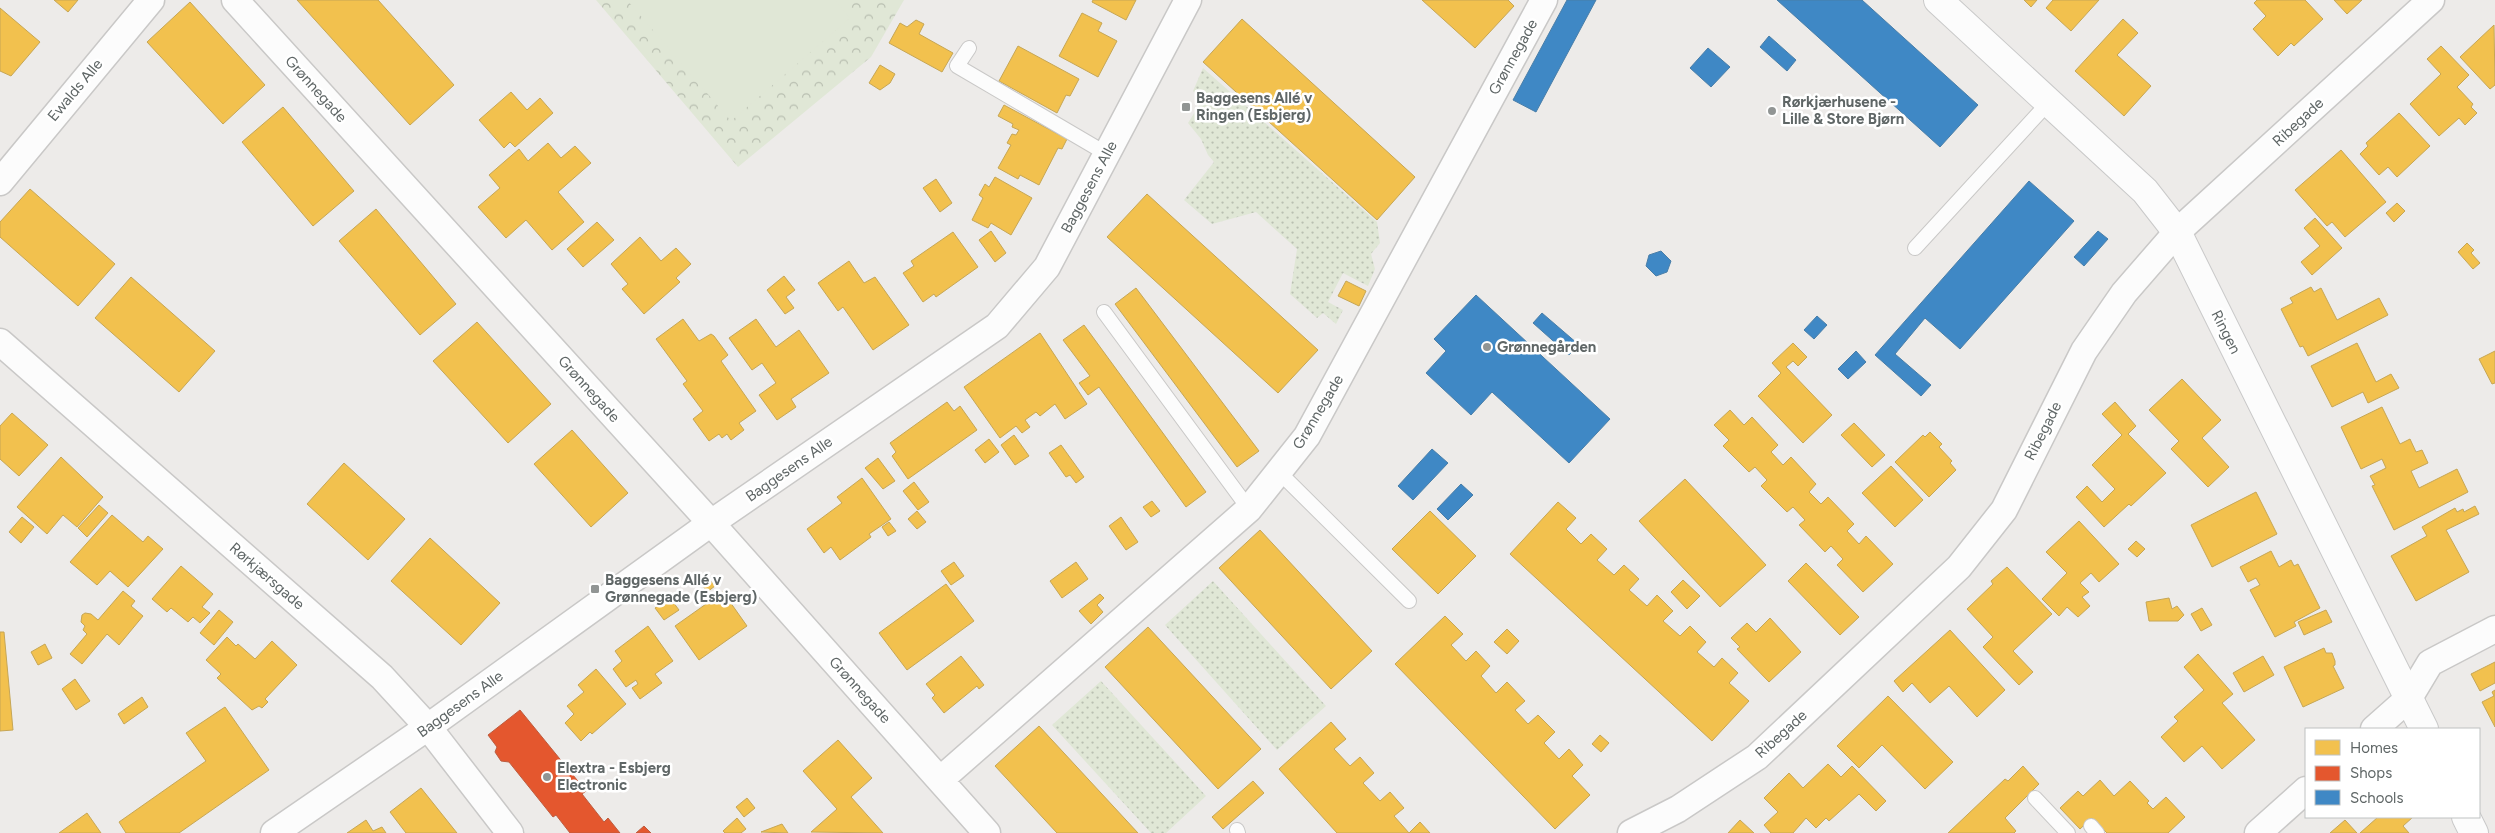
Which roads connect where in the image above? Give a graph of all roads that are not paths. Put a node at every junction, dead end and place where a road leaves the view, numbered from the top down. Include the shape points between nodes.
1 (150, 0) edge
2 (235, 0) edge
3 (1188, 0) edge
4 (1544, 0) edge
5 (1938, 0) edge
6 (2431, 0) edge
7 (969, 48) dead end
8 (2048, 102) junction
9 (1107, 154) junction
10 (0, 182) edge
11 (2177, 232) junction
12 (1915, 248) dead end
13 (1104, 312) dead end
14 (0, 342) edge
15 (1279, 472) junction
16 (1249, 510) junction
17 (711, 523) junction
18 (1410, 601) dead end
19 (2495, 629) edge
20 (2409, 698) junction
21 (428, 727) junction
22 (2375, 728) edge
23 (2424, 728) edge
24 (940, 780) junction
25 (2305, 791) edge
26 (2035, 798) dead end
27 (2466, 818) edge
28 (274, 833) edge
29 (510, 833) edge
30 (987, 833) edge
31 (1631, 833) edge
32 (2068, 833) edge
33 (2258, 833) edge
34 (2474, 833) edge

1 - 10 street, Ewalds Alle
2 - 17 street, Grønnegade
3 - 9 street, Baggesens Alle
4 - 15 street, Grønnegade via 1307,436
5 - 8 street, Ringen
6 - 11 street, Ribegade
7 - 9 lane via 957,66
8 - 11 street, Ringen via 2145,191
8 - 12 lane
9 - 17 street, Baggesens Alle via 1047,267 996,326
11 - 20 street, Ringen
11 - 31 street, Ribegade via 2124,293 2084,351 2004,510 1959,567 1757,757 1678,809
13 - 16 lane
14 - 21 street, Rørkjærsgade via 382,677
15 - 16 street, Grønnegade
15 - 18 lane
16 - 24 street, Grønnegade
17 - 21 street, Baggesens Alle
17 - 24 street, Grønnegade
19 - 20 street via 2430,663
20 - 22 street
20 - 23 street, Ringen
21 - 28 street, Baggesens Alle
21 - 29 street, Rørkjærsgade
24 - 30 street, Grønnegade
25 - 33 street
26 - 32 lane
27 - 34 street

